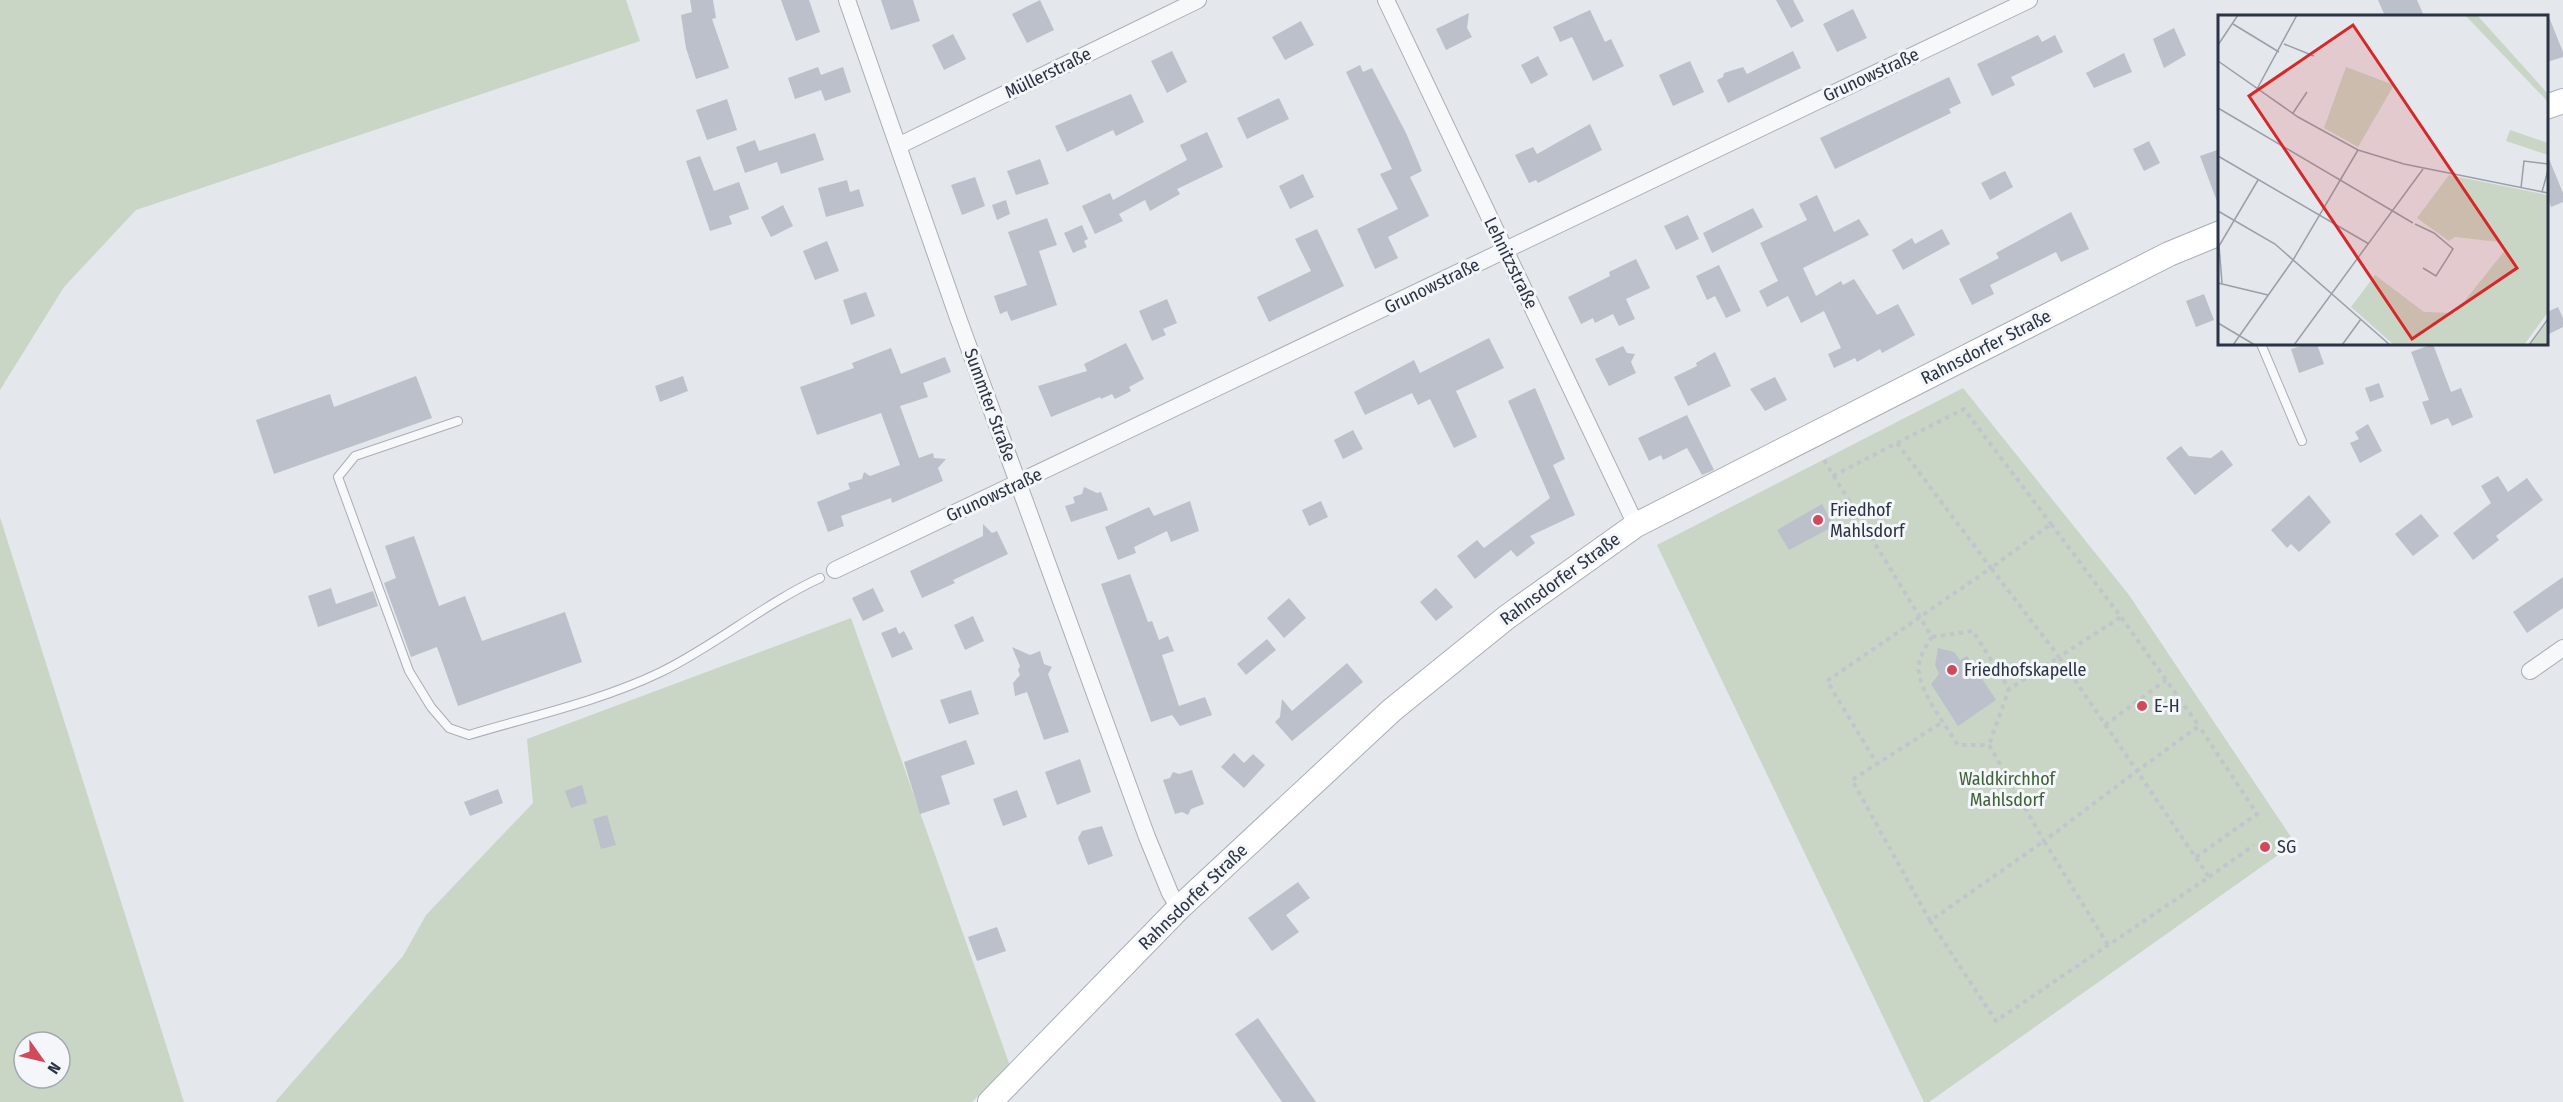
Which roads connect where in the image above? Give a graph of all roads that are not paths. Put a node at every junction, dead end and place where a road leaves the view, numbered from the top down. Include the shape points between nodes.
1 (847, 0) edge
2 (1198, 0) edge
3 (1386, 0) edge
4 (2029, 0) edge
5 (2563, 101) edge
6 (2548, 107) edge
7 (898, 146) junction
8 (2218, 238) edge
9 (1505, 251) junction
10 (2261, 345) edge
11 (458, 421) dead end
12 (2302, 441) dead end
13 (1019, 483) junction
14 (1636, 525) junction
15 (835, 570) dead end
16 (820, 578) dead end
17 (2563, 648) edge
18 (2530, 672) dead end
19 (1179, 908) junction
20 (990, 1102) edge

1 - 7 street, Summter Straße
2 - 7 street, Müllerstraße
3 - 9 street, Lehnitzstraße
4 - 9 street, Grunowstraße
5 - 6 street
7 - 13 street, Summter Straße
8 - 14 street, Rahnsdorfer Straße via 2169,254
9 - 13 street, Grunowstraße
9 - 14 street, Lehnitzstraße
10 - 12 lane
11 - 16 lane via 355,456 338,477 409,671 449,728 469,735 661,672
13 - 15 street, Grunowstraße
13 - 19 street, Summter Straße via 1148,837
14 - 19 street, Rahnsdorfer Straße via 1507,617 1392,710
17 - 18 street
19 - 20 street, Rahnsdorfer Straße

